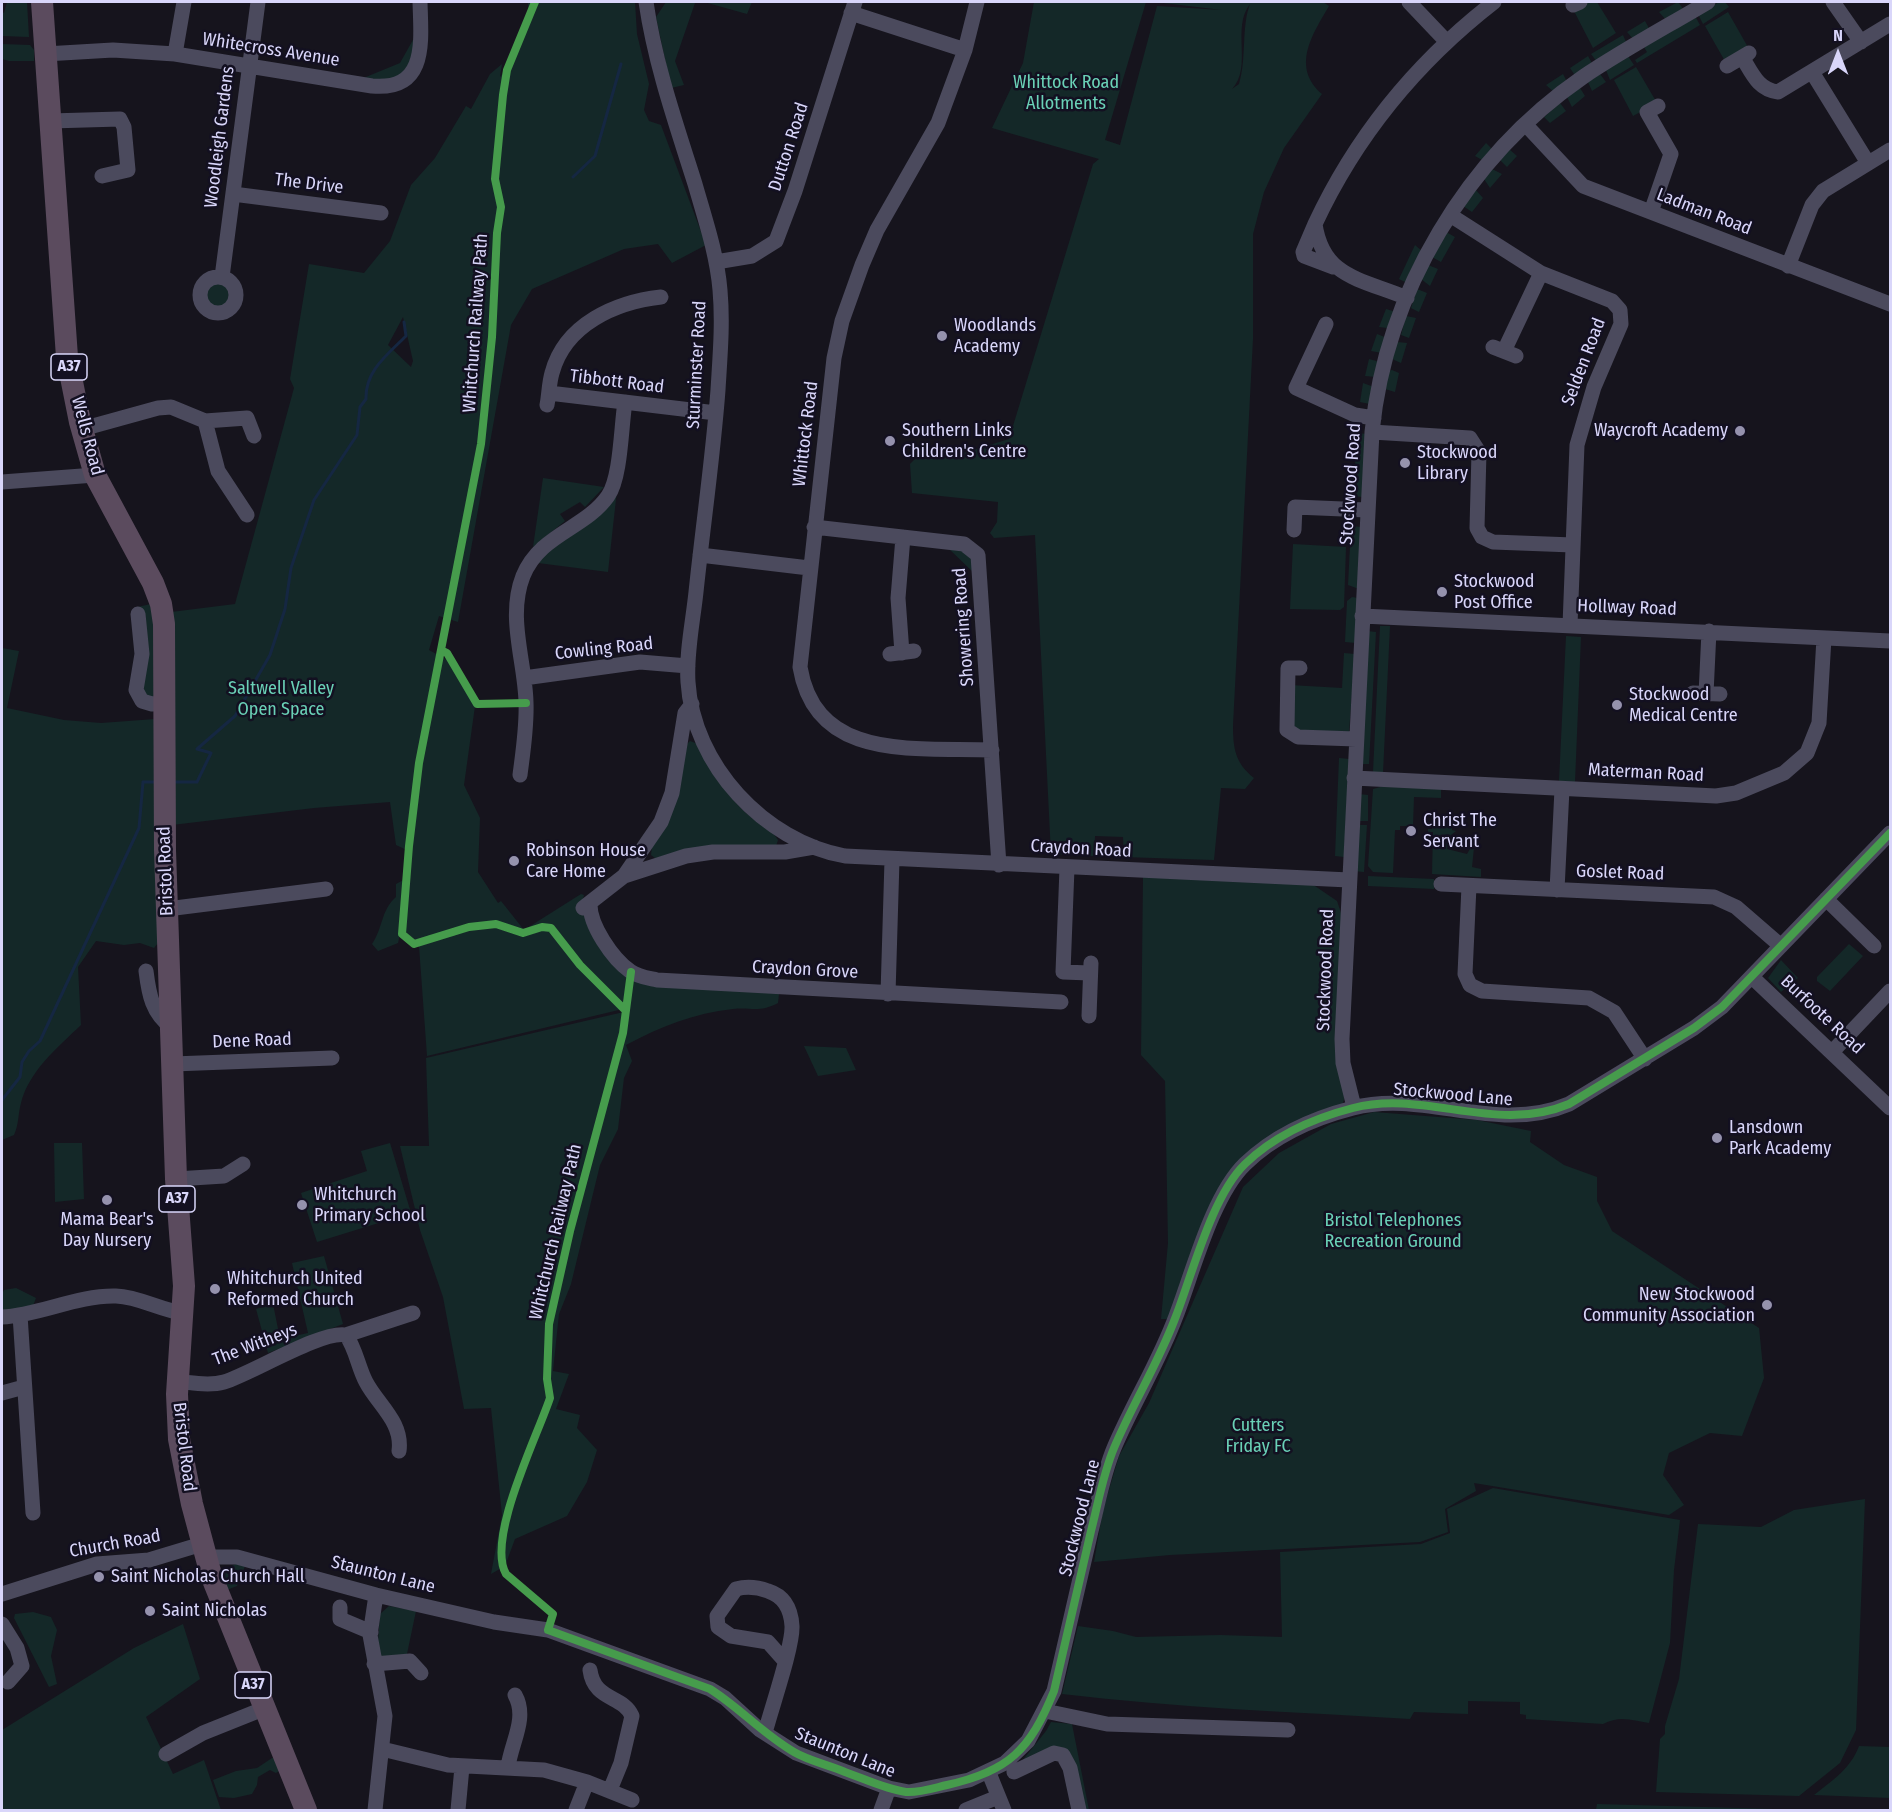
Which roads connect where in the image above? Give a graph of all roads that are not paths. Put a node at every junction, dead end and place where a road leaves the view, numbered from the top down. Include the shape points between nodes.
1 (42, 2) edge
2 (184, 2) edge
3 (258, 2) edge
4 (420, 2) edge
5 (646, 2) edge
6 (977, 2) edge
7 (1409, 2) edge
8 (1494, 2) edge
9 (1708, 2) edge
10 (1828, 3) edge
11 (853, 7) edge
12 (1890, 24) edge
13 (1447, 42) junction
14 (1861, 42) junction
15 (965, 50) junction
16 (45, 54) junction
17 (176, 54) junction
18 (1727, 66) dead end
19 (249, 67) junction
20 (1812, 72) junction
21 (1647, 112) dead end
22 (50, 121) junction
23 (1526, 125) junction
24 (1890, 150) edge
25 (1868, 164) junction
26 (102, 176) dead end
27 (233, 194) junction
28 (1651, 212) junction
29 (381, 213) dead end
30 (1450, 215) junction
31 (716, 262) junction
32 (1788, 266) junction
33 (1541, 273) junction
34 (222, 278) dead end
35 (661, 297) dead end
36 (1407, 298) junction
37 (1890, 304) edge
38 (1326, 324) dead end
39 (1504, 351) dead end
40 (625, 402) junction
41 (716, 413) junction
42 (205, 421) junction
43 (1373, 425) junction
44 (82, 429) junction
45 (254, 436) dead end
46 (95, 475) junction
47 (2, 482) edge
48 (1367, 510) junction
49 (247, 515) dead end
50 (814, 527) junction
51 (1294, 530) dead end
52 (903, 537) junction
53 (1573, 545) junction
54 (700, 555) junction
55 (809, 568) junction
56 (138, 614) dead end
57 (1362, 616) junction
58 (1570, 625) junction
59 (1709, 631) junction
60 (1824, 638) junction
61 (1890, 641) edge
62 (902, 653) dead end
63 (688, 666) junction
64 (1300, 668) dead end
65 (524, 678) junction
66 (1706, 694) dead end
67 (692, 704) junction
68 (165, 709) junction
69 (1356, 739) junction
70 (992, 750) junction
71 (520, 775) dead end
72 (1354, 778) junction
73 (1562, 789) junction
74 (1890, 833) edge
75 (814, 848) junction
76 (892, 860) junction
77 (999, 865) junction
78 (1067, 868) junction
79 (624, 876) junction
80 (1349, 880) junction
81 (1441, 884) dead end
82 (1469, 886) junction
83 (326, 889) dead end
84 (1557, 890) junction
85 (1827, 899) junction
86 (586, 906) joint
87 (167, 909) junction
88 (1781, 946) junction
89 (1874, 946) dead end
90 (146, 970) dead end
91 (1752, 976) junction
92 (1890, 990) edge
93 (888, 994) junction
94 (1061, 1002) dead end
95 (1089, 1016) dead end
96 (172, 1028) junction
97 (1833, 1051) junction
98 (332, 1058) dead end
99 (1645, 1059) junction
100 (173, 1064) junction
101 (1354, 1107) junction
102 (1890, 1108) edge
103 (243, 1164) dead end
104 (176, 1179) junction
105 (183, 1313) junction
106 (413, 1313) dead end
107 (20, 1316) junction
108 (2, 1317) edge
109 (346, 1335) junction
110 (178, 1381) junction
111 (24, 1387) junction
112 (2, 1393) edge
113 (399, 1451) dead end
114 (33, 1513) dead end
115 (204, 1551) junction
116 (2, 1594) edge
117 (376, 1594) junction
118 (337, 1617) dead end
119 (2, 1624) edge
120 (371, 1632) junction
121 (784, 1660) junction
122 (374, 1664) junction
123 (421, 1673) dead end
124 (588, 1681) dead end
125 (8, 1682) dead end
126 (522, 1701) dead end
127 (263, 1709) junction
128 (1045, 1711) junction
129 (1288, 1730) dead end
130 (1034, 1732) joint
131 (765, 1733) junction
132 (382, 1749) junction
133 (166, 1754) dead end
134 (455, 1766) junction
135 (508, 1767) junction
136 (1014, 1772) dead end
137 (989, 1773) junction
138 (587, 1782) junction
139 (889, 1788) junction
140 (610, 1790) junction
141 (632, 1800) dead end
142 (1001, 1804) edge
143 (306, 1810) edge
144 (375, 1810) edge
145 (458, 1810) edge
146 (576, 1810) edge
147 (881, 1810) edge
148 (966, 1810) edge
149 (1079, 1810) edge

1 - 16 highway, Wells Road / A37
2 - 17 street
3 - 19 street, Woodleigh Gardens
4 - 19 street, Whitecross Avenue via 418,60 407,78 395,86
5 - 31 street, Sturminster Road via 658,65
6 - 15 street, Whittock Road
7 - 13 street
8 - 13 street
9 - 23 street, Stockwood Road via 1582,78
10 - 14 street
11 - 15 street
11 - 31 street, Dutton Road via 776,241 752,256
12 - 14 street
13 - 36 street via 1378,118 1342,172 1315,224 1323,254 1334,267
14 - 20 street
15 - 50 street, Whittock Road via 938,123 877,231 848,302 834,358
16 - 17 street, Whitecross Avenue via 113,50
16 - 22 highway, Wells Road / A37
17 - 19 street, Whitecross Avenue
18 - 20 street via 1745,55 1759,85 1778,92
19 - 27 street, Woodleigh Gardens
20 - 25 street
21 - 28 street via 1671,154
22 - 26 street via 120,119 128,170
22 - 44 highway, Wells Road / A37 via 67,357
23 - 28 street, Ladman Road via 1583,186
23 - 30 street, Stockwood Road via 1493,158
24 - 25 street
25 - 32 street via 1822,191 1812,205
27 - 29 street, The Drive
27 - 34 street, Woodleigh Gardens
28 - 32 street, Ladman Road
30 - 33 street, Selden Road
30 - 36 street, Stockwood Road
31 - 41 street, Sturminster Road via 723,326
32 - 37 street, Ladman Road
33 - 39 street
33 - 53 street, Selden Road via 1612,301 1621,315 1578,437
35 - 40 street, Tibbott Road via 611,308 590,321 573,336 552,372 548,399
36 - 43 street, Stockwood Road via 1385,363
38 - 43 street via 1303,357 1295,391
40 - 41 street, Tibbott Road
40 - 65 street via 615,478 609,495 597,508 546,543 524,575 515,613
41 - 54 street, Sturminster Road
42 - 44 street via 171,407
42 - 45 street via 247,418
42 - 49 street via 218,471
43 - 48 street, Stockwood Road
43 - 53 street via 1470,438 1479,452 1477,528 1482,537 1493,542
44 - 46 highway, Wells Road / A37
46 - 47 street
46 - 68 highway, Wells Road / A37 via 159,596 164,624
48 - 51 street via 1295,507
48 - 57 street, Stockwood Road
50 - 52 street, Showering Road
50 - 55 street, Whittock Road
52 - 62 street via 898,598
52 - 70 street, Showering Road via 964,544 978,555
53 - 58 street, Selden Road
54 - 55 street
54 - 63 street, Sturminster Road
55 - 70 street, Whittock Road via 800,667 803,684 823,719 861,742 882,746
56 - 68 street via 142,654 134,664 138,696
57 - 58 street, Hollway Road
57 - 69 street, Stockwood Road
58 - 59 street, Hollway Road
59 - 60 street, Hollway Road
59 - 66 street
60 - 61 street, Hollway Road
60 - 73 street, Materman Road via 1816,734 1799,763 1784,773 1726,795
63 - 65 street, Cowling Road via 640,662
63 - 67 street, Sturminster Road
64 - 69 street via 1288,668 1287,730 1298,737
65 - 71 street via 526,728
67 - 75 street, Craydon Road via 704,745 730,786 767,820
67 - 79 street, Craydon Road via 685,714 672,793 661,822
68 - 87 highway, Bristol Road / A37
69 - 72 street, Stockwood Road
70 - 77 street, Showering Road
72 - 73 street, Materman Road
72 - 80 street, Stockwood Road
73 - 84 street
74 - 85 street, Stockwood Lane
75 - 76 street, Craydon Road via 845,856
75 - 79 street, Craydon Road via 713,852 686,856
76 - 77 street, Craydon Road
76 - 93 street
77 - 78 street, Craydon Road
78 - 80 street, Craydon Road
78 - 95 street via 1063,972 1090,968
79 - 86 street, Craydon Road
80 - 101 street, Stockwood Road via 1342,1053
81 - 82 street, Goslet Road
82 - 84 street, Goslet Road
82 - 99 street via 1465,974 1470,985 1482,991 1588,998 1614,1012
83 - 87 street
84 - 88 street, Goslet Road via 1714,897 1736,908
85 - 88 street, Stockwood Lane
85 - 89 street
86 - 93 street, Craydon Grove via 619,961 643,977
87 - 96 highway, Bristol Road / A37
88 - 91 street, Stockwood Lane
90 - 96 street via 149,998 161,1019
91 - 97 street, Burfoote Road
91 - 99 street, Stockwood Lane via 1722,1007
92 - 97 street
93 - 94 street, Craydon Grove
96 - 100 highway, Bristol Road / A37
97 - 102 street, Burfoote Road
98 - 100 street, Dene Road
99 - 101 street, Stockwood Lane via 1569,1104 1532,1116 1403,1104
100 - 104 highway, Bristol Road / A37
101 - 128 street, Stockwood Lane via 1297,1127 1272,1143 1245,1164 1226,1192 1154,1368 1113,1449 1054,1691
103 - 104 street via 224,1176
104 - 105 highway, Bristol Road / A37
105 - 107 street via 117,1296 95,1297
105 - 110 highway, Bristol Road / A37
106 - 109 street, The Witheys
107 - 108 street
107 - 111 street
109 - 110 street, The Witheys via 318,1342 224,1382
109 - 113 street via 365,1381 404,1433
110 - 115 highway, Bristol Road / A37 via 179,1439
111 - 112 street
111 - 114 street
115 - 116 street, Church Road via 97,1564
115 - 117 street, Staunton Lane
115 - 127 highway, Bristol Road / A37
117 - 120 street
117 - 131 street, Staunton Lane via 494,1622 548,1630 602,1648 710,1689
118 - 120 street
119 - 125 street via 17,1648 22,1666
120 - 122 street
121 - 121 street via 792,1631 787,1604 771,1592 749,1587 736,1589 717,1616 718,1627 731,1636 768,1642
121 - 131 street
122 - 123 street via 412,1657
122 - 132 street via 383,1700
124 - 140 street via 638,1716 625,1735 621,1763
126 - 135 street
127 - 133 street via 203,1733
127 - 143 highway, Bristol Road / A37
128 - 129 street via 1107,1724
128 - 130 street, Stockwood Lane
130 - 137 street, Staunton Lane via 1021,1749
131 - 139 street, Staunton Lane via 796,1754
132 - 134 street via 423,1752
132 - 144 street
134 - 135 street
134 - 145 street
135 - 138 street via 544,1770
136 - 149 street via 1054,1753 1064,1755
137 - 139 street, Staunton Lane via 909,1792
137 - 142 street
138 - 140 street
138 - 146 street
139 - 147 street
140 - 141 street
142 - 148 street

